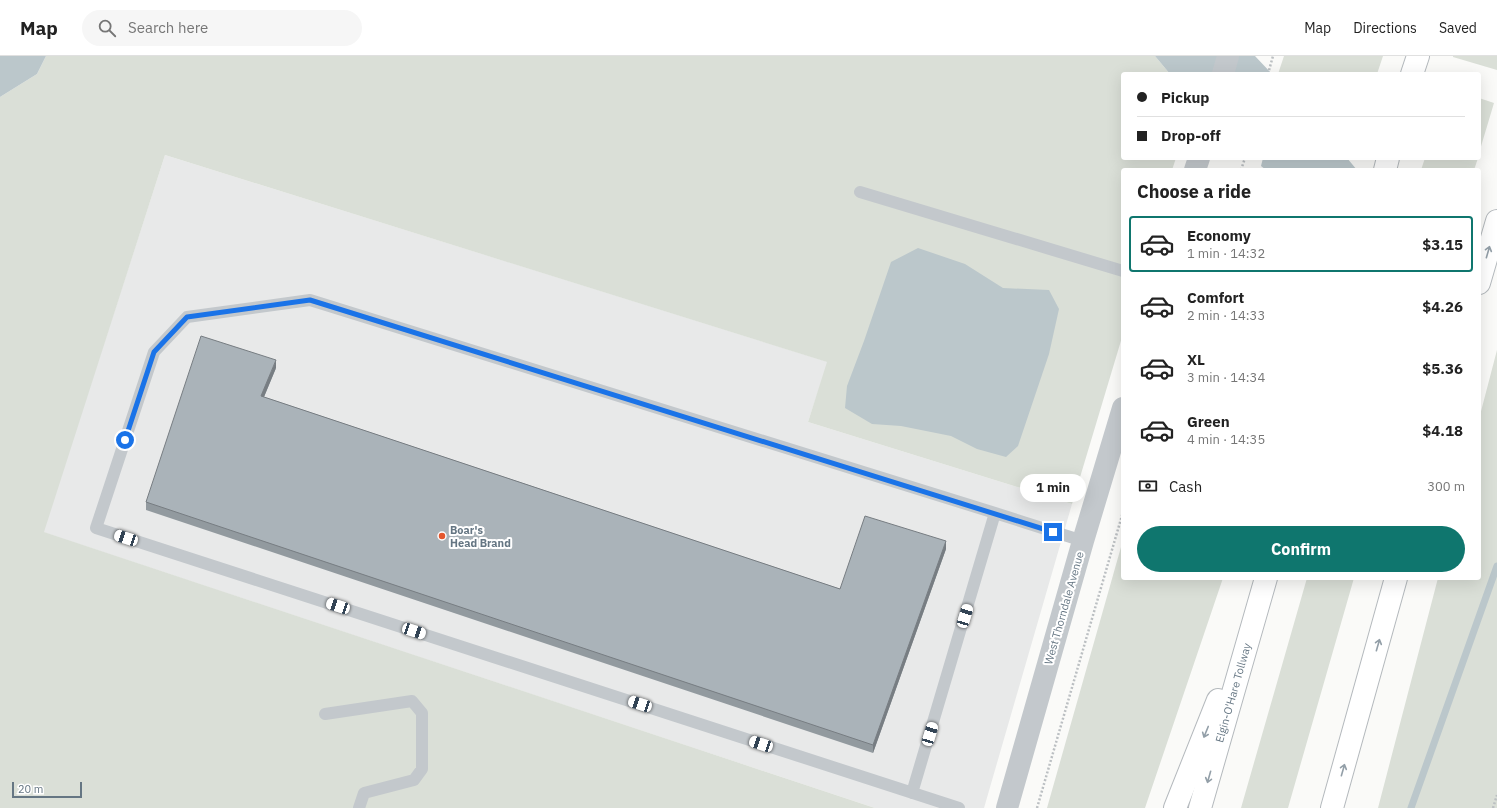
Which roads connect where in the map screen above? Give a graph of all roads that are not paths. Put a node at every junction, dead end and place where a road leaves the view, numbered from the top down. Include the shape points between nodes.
1 (1228, 56) edge
2 (1418, 56) edge
3 (1224, 72) edge
4 (1413, 72) edge
5 (860, 192) dead end
6 (1497, 221) edge
7 (1121, 269) edge
8 (1481, 276) edge
9 (1121, 414) edge
10 (995, 513) junction
11 (1082, 541) junction
12 (1395, 580) edge
13 (1264, 585) edge
14 (325, 714) dead end
15 (912, 793) junction
16 (359, 808) edge
17 (959, 808) edge
18 (1007, 808) edge
19 (1175, 808) edge
20 (1200, 808) edge
21 (1332, 808) edge

1 - 3 street
2 - 4 highway
5 - 7 lane
8 -> 6 highway
9 - 11 street, West Thorndale Avenue
10 - 11 lane
10 - 15 lane
10 - 15 lane via 310,300 187,317 154,352 96,528
11 - 18 street, West Thorndale Avenue
21 -> 12 highway
13 -> 19 highway
13 -> 20 highway, Elgin-O'Hare Tollway
14 - 16 lane via 412,701 422,713 422,769 414,780 364,793
15 - 17 lane

